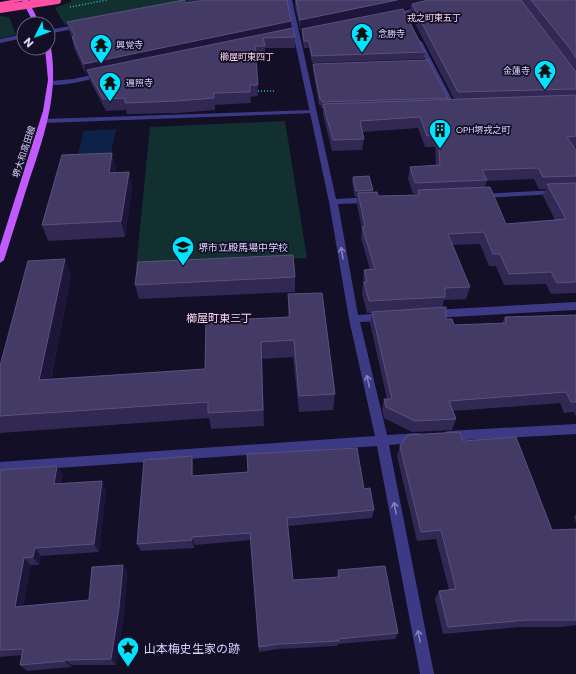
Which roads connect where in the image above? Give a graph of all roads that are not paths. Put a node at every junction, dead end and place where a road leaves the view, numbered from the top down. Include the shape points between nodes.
1 (12, 0) edge
2 (24, 0) edge
3 (57, 0) edge
4 (292, 2) edge
5 (0, 3) edge
6 (432, 6) edge
7 (0, 9) edge
8 (33, 16) edge
9 (382, 17) edge
10 (91, 24) edge
11 (56, 31) edge
12 (417, 37) edge
13 (16, 38) edge
14 (0, 41) edge
15 (50, 56) edge
16 (429, 62) junction
17 (421, 63) edge
18 (104, 74) edge
19 (51, 83) junction
20 (453, 107) junction
21 (461, 107) edge
22 (445, 108) edge
23 (316, 112) junction
24 (44, 121) junction
25 (576, 191) edge
26 (473, 196) edge
27 (380, 200) edge
28 (333, 202) junction
29 (0, 260) edge
30 (576, 306) edge
31 (425, 315) edge
32 (393, 317) edge
33 (354, 319) junction
34 (576, 429) edge
35 (382, 440) junction
36 (0, 467) edge
37 (427, 674) edge

1 - 5 highway
2 - 5 highway
2 - 8 main road
3 - 7 highway, bridge
4 - 23 street
6 - 9 street via 406,15
10 - 11 street
12 - 16 street
13 - 14 street
15 - 19 main road, 堺大和高田線
16 - 17 street
16 - 20 street
18 - 19 street
19 - 24 main road, 堺大和高田線
20 - 21 street
20 - 22 street
23 - 24 lane
23 - 28 street
24 - 29 main road, 堺大和高田線
25 - 26 street
27 - 28 street
33 -> 28 street
30 - 31 street
32 - 33 street
35 -> 33 street
34 - 35 street
35 - 36 street
37 -> 35 street

